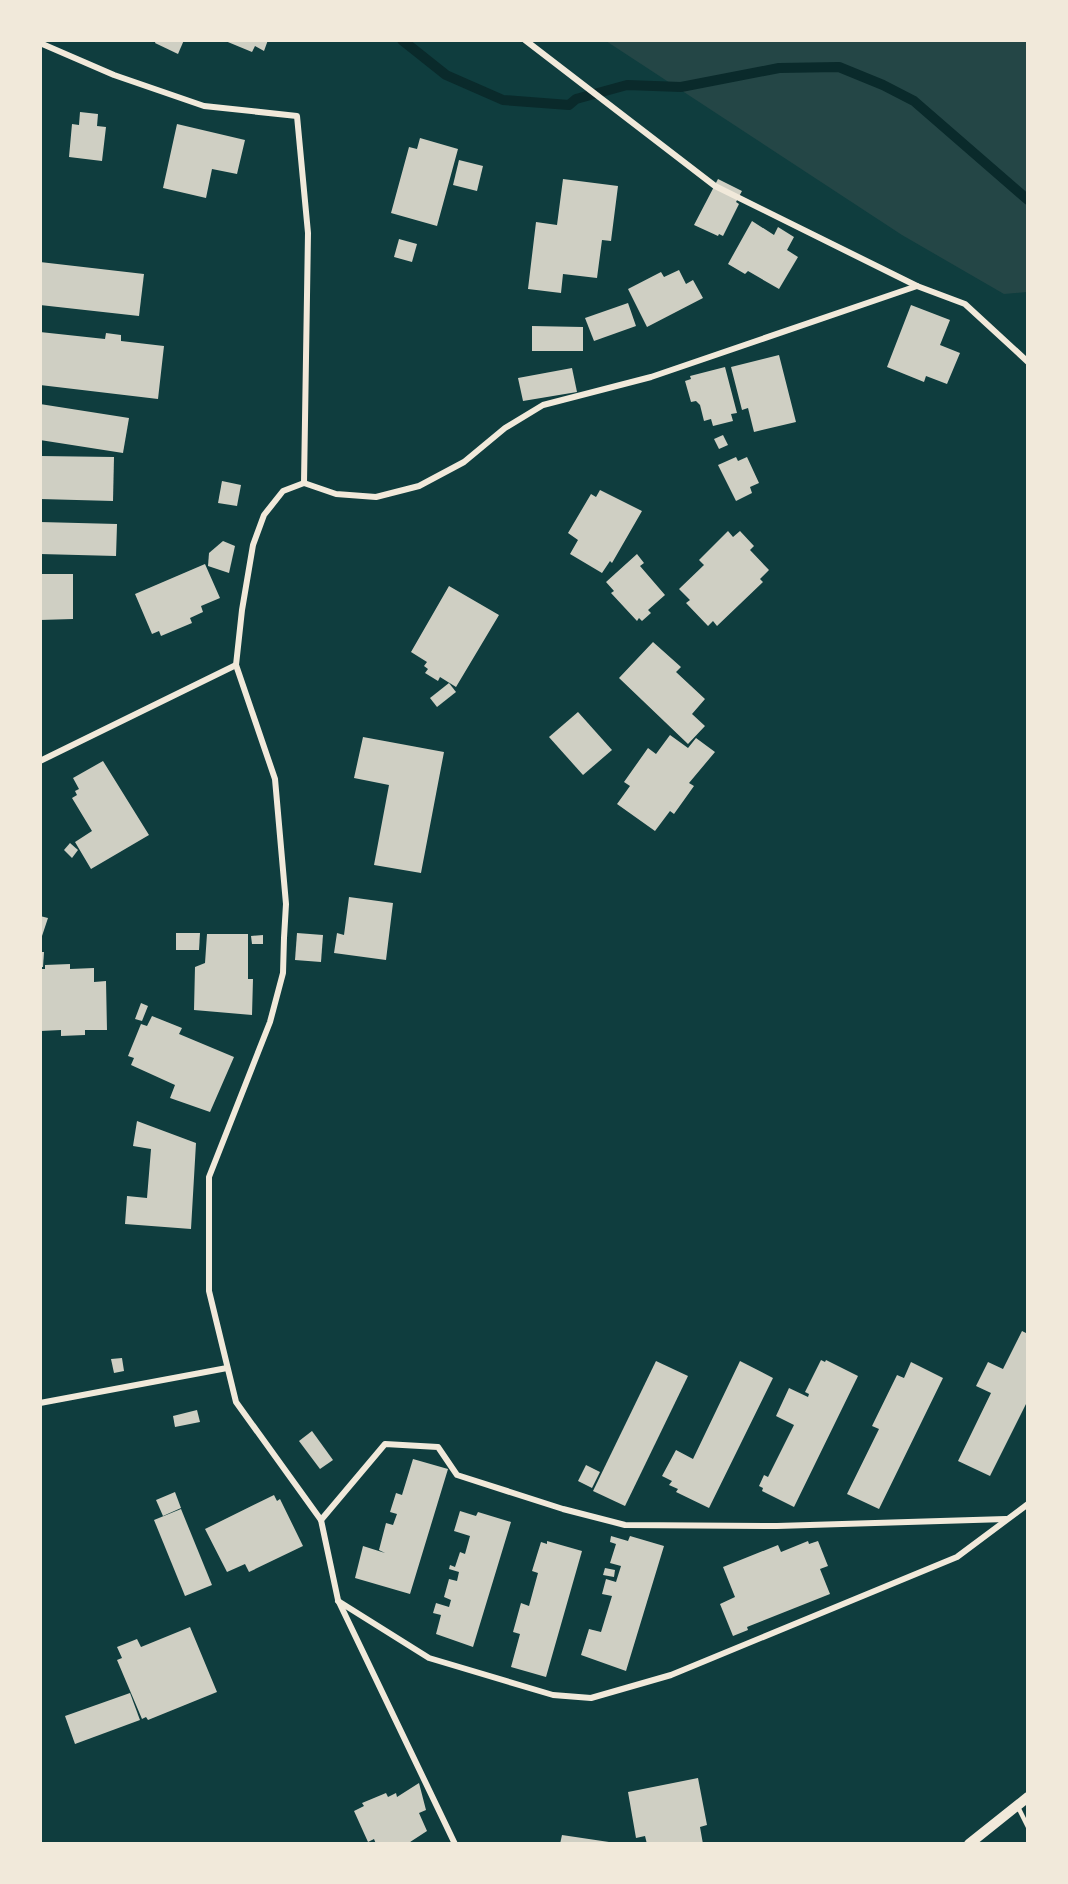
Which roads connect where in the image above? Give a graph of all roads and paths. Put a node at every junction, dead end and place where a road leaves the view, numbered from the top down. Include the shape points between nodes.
1 (525, 40) edge
2 (40, 43) edge
3 (917, 286) junction
4 (1028, 362) edge
5 (304, 483) junction
6 (236, 665) junction
7 (40, 761) edge
8 (227, 1368) junction
9 (40, 1403) edge
10 (1028, 1504) edge
11 (1007, 1519) junction
12 (321, 1520) junction
13 (338, 1600) junction
14 (1028, 1797) edge
15 (1017, 1805) junction
16 (1028, 1827) edge
17 (454, 1844) edge
18 (969, 1844) edge

1 - 3 street via 715,186
2 - 5 street via 114,75 204,106 297,116 308,233
3 - 4 street via 965,304
3 - 5 street via 651,377 543,405 505,428 464,462 418,486 376,497 336,494
5 - 6 street via 283,491 264,515 253,545
6 - 7 street
6 - 8 street via 275,779 286,904 283,973 270,1022 209,1177 209,1291
8 - 9 street
8 - 12 street via 236,1402
10 - 11 street
11 - 12 street via 777,1526 625,1525 457,1475 438,1447 385,1443
11 - 13 street via 957,1557 670,1674 591,1698 553,1695 429,1658
12 - 13 street
13 - 17 street
14 - 15 street
15 - 16 lane
15 - 18 street

